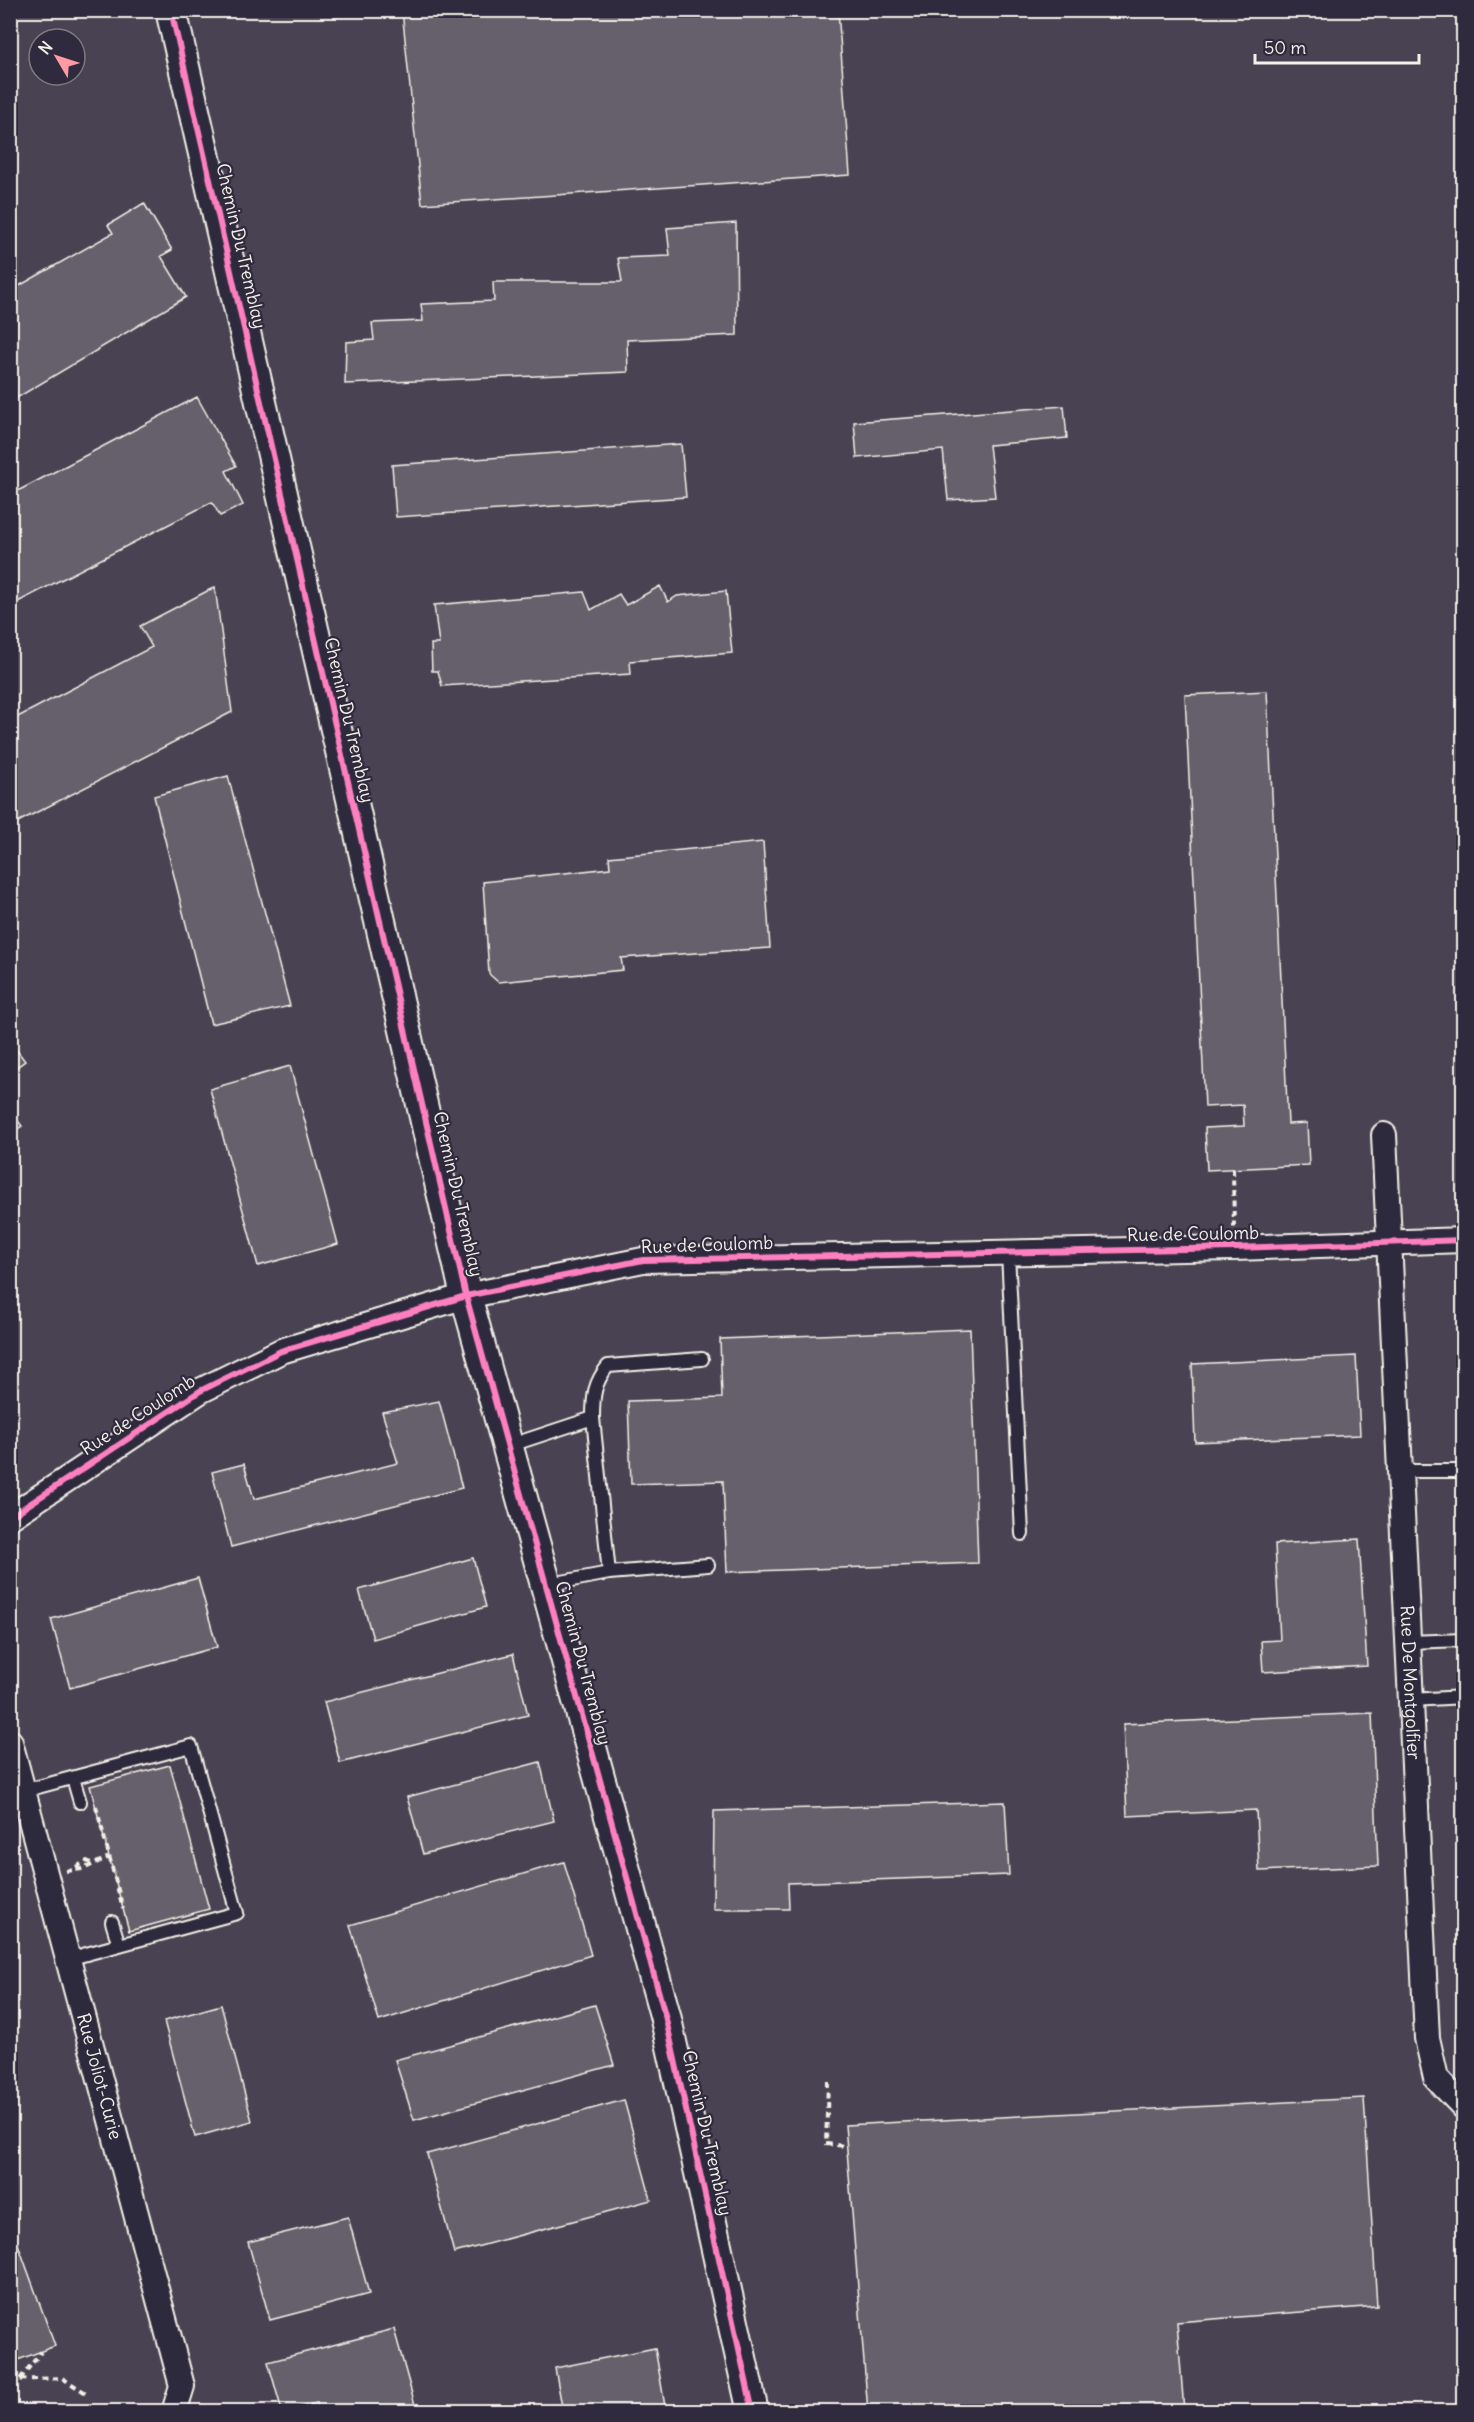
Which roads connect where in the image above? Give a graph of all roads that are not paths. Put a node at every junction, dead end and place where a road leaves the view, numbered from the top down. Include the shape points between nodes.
1 (171, 10) edge
2 (1384, 1135) dead end
3 (1464, 1240) edge
4 (1389, 1244) junction
5 (1008, 1253) junction
6 (466, 1296) junction
7 (702, 1359) dead end
8 (593, 1418) junction
9 (508, 1446) junction
10 (1400, 1471) junction
11 (1464, 1472) edge
12 (10, 1517) edge
13 (1022, 1534) dead end
14 (708, 1565) dead end
15 (609, 1573) junction
16 (546, 1585) junction
17 (1464, 1640) edge
18 (1408, 1642) junction
19 (1464, 1697) edge
20 (1411, 1700) junction
21 (10, 1742) edge
22 (74, 1778) junction
23 (24, 1791) junction
24 (80, 1802) dead end
25 (112, 1922) dead end
26 (119, 1945) junction
27 (68, 1959) junction
28 (1464, 2107) edge
29 (174, 2412) edge
30 (753, 2412) edge

1 - 6 street, Chemin Du Tremblay
2 - 4 street, Rue De Montgolfier
3 - 4 street, Rue de Coulomb
4 - 5 street, Rue de Coulomb
4 - 10 street, Rue De Montgolfier
5 - 6 street, Rue de Coulomb via 643,1260
5 - 13 lane
6 - 9 street, Chemin Du Tremblay
6 - 12 street, Rue de Coulomb via 271,1356 200,1391
7 - 8 lane via 608,1366 593,1391
8 - 9 lane
8 - 15 lane
9 - 16 street, Chemin Du Tremblay
10 - 11 lane
10 - 18 street, Rue De Montgolfier
14 - 15 lane
15 - 16 lane
16 - 30 street, Chemin Du Tremblay via 665,2015
17 - 18 lane
18 - 20 street, Rue De Montgolfier
19 - 20 lane
20 - 28 street, Rue De Montgolfier via 1427,2038 1436,2078
21 - 23 street, Rue Joliot-Curie
22 - 23 lane
22 - 24 lane
22 - 26 lane via 191,1746 237,1913
23 - 27 street, Rue Joliot-Curie
25 - 26 lane
26 - 27 lane
27 - 29 street, Rue Joliot-Curie via 182,2386

